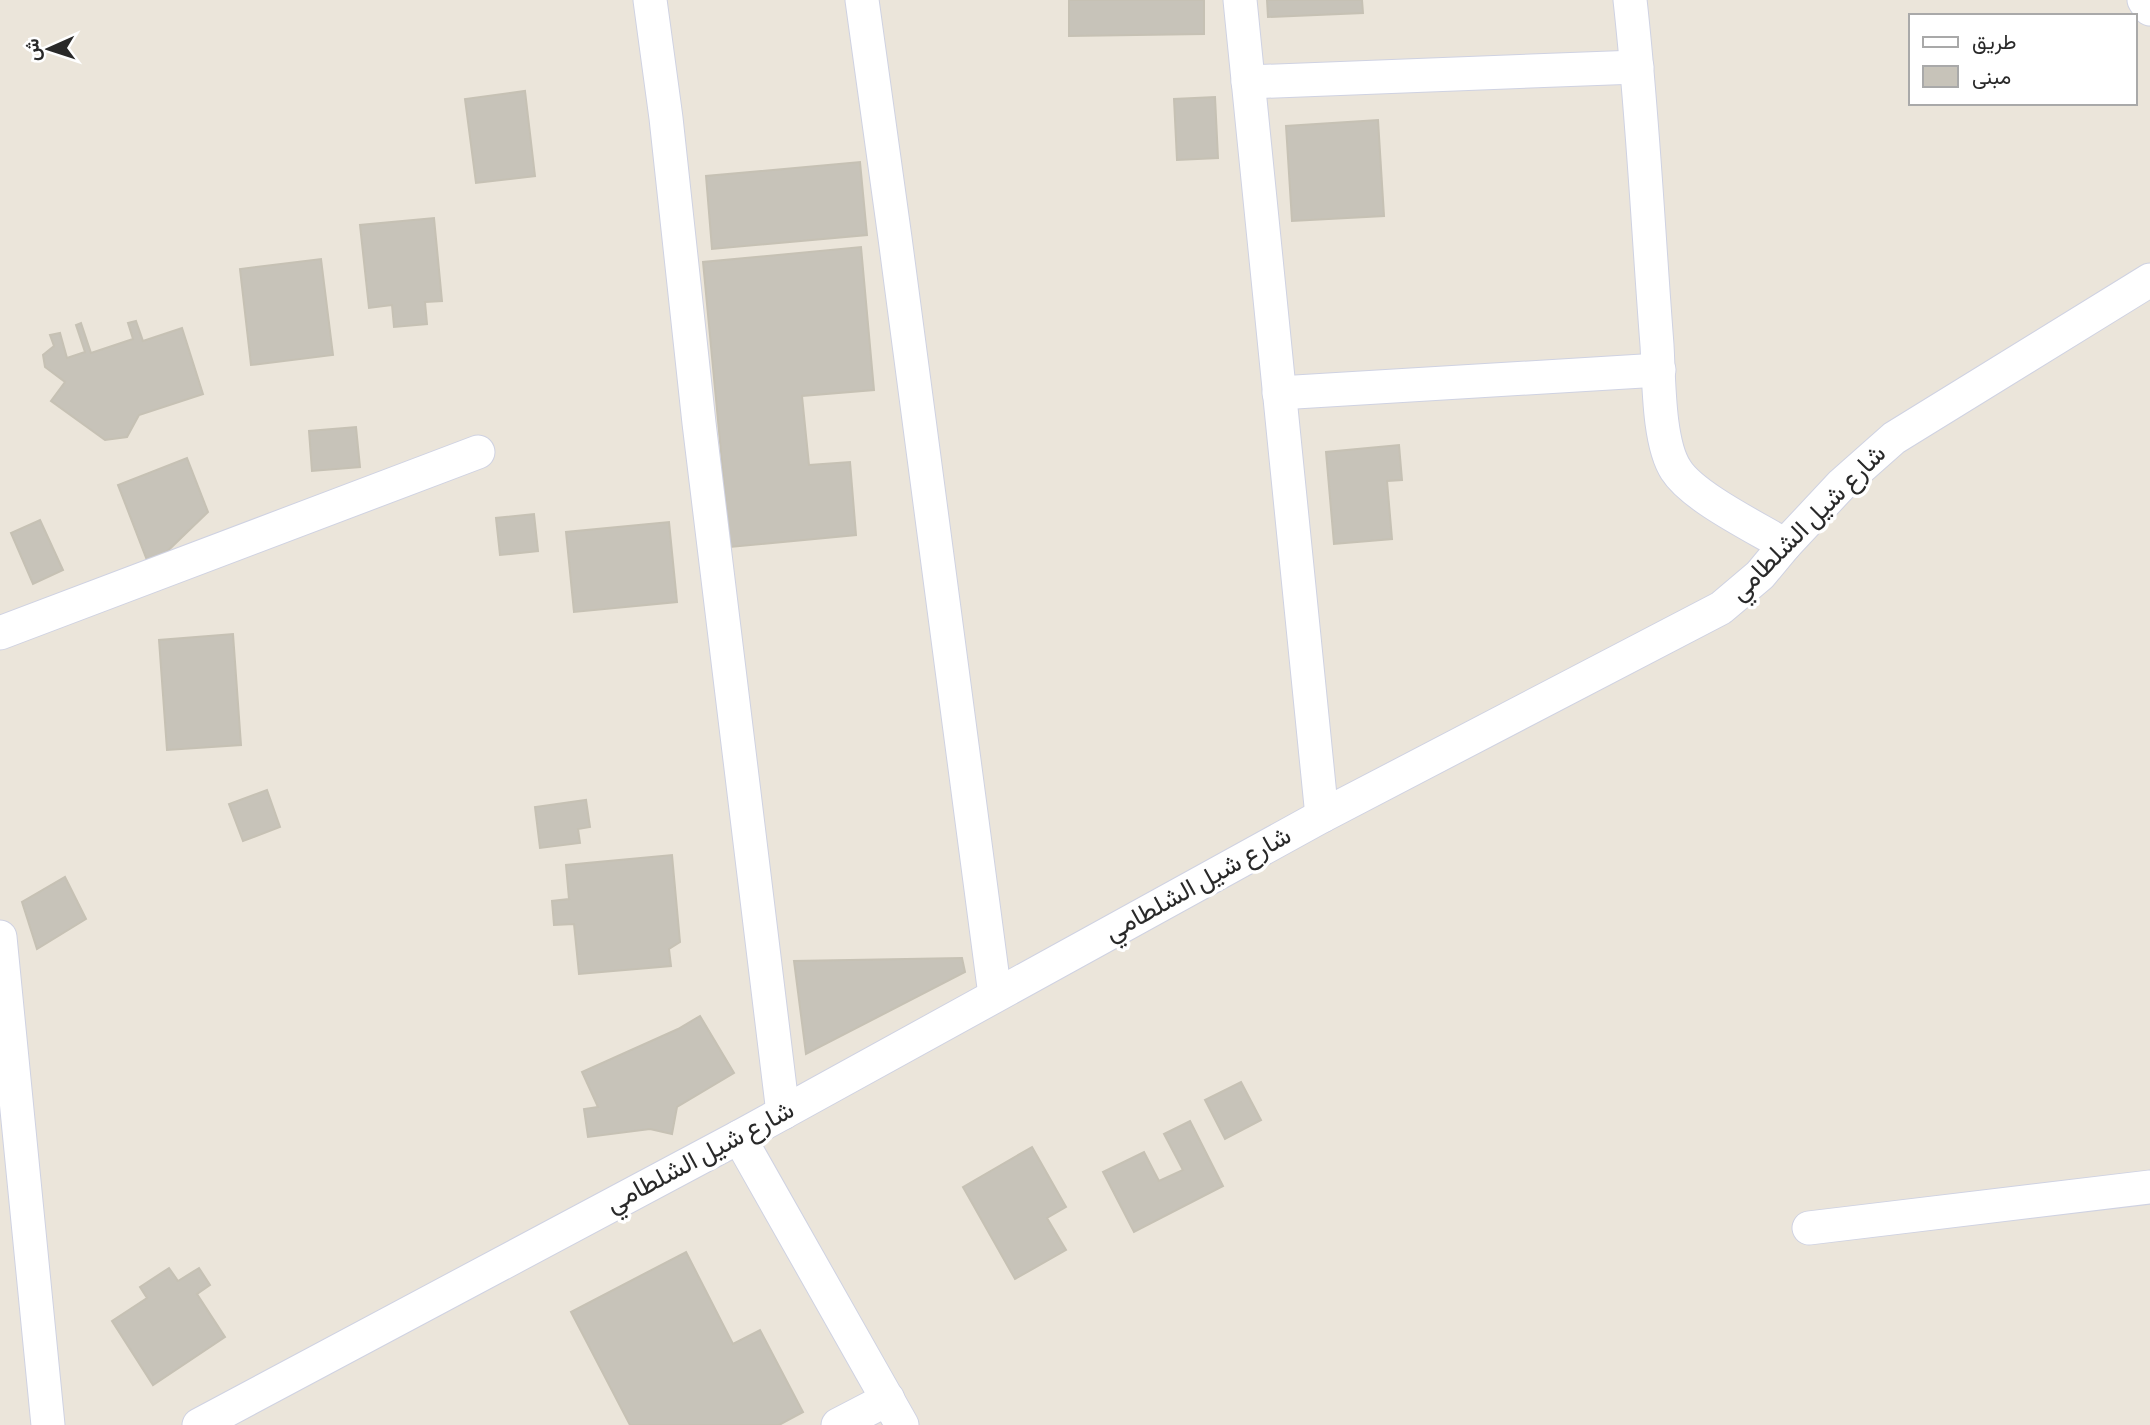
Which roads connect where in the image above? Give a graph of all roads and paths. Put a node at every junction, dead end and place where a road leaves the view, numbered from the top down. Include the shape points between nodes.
1 (650, 0) edge
2 (862, 0) edge
3 (1240, 0) edge
4 (1630, 0) edge
5 (2144, 0) edge
6 (2150, 9) edge
7 (1637, 67) junction
8 (1248, 82) junction
9 (2150, 280) edge
10 (1659, 370) junction
11 (1279, 393) junction
12 (478, 452) dead end
13 (1785, 545) junction
14 (0, 632) edge
15 (1322, 816) junction
16 (0, 937) edge
17 (995, 995) junction
18 (783, 1112) junction
19 (739, 1137) junction
20 (2150, 1187) edge
21 (1809, 1228) dead end
22 (895, 1412) edge
23 (48, 1425) edge
24 (199, 1425) edge
25 (838, 1425) edge

1 - 18 street
2 - 17 street
3 - 8 street
4 - 7 street
5 - 6 street
7 - 8 street
7 - 10 street
8 - 11 street
9 - 13 street, شارع شيل الشلطامي via 1894,438 1842,484
10 - 11 street
10 - 13 street via 1664,436 1676,472 1701,495
11 - 15 street
12 - 14 street
13 - 15 street, شارع شيل الشلطامي via 1760,575 1721,608
15 - 17 street, شارع شيل الشلطامي
16 - 23 street
17 - 18 street, شارع شيل الشلطامي
18 - 19 street, شارع شيل الشلطامي
19 - 22 street
19 - 24 street, شارع شيل الشلطامي
20 - 21 street
22 - 25 street

